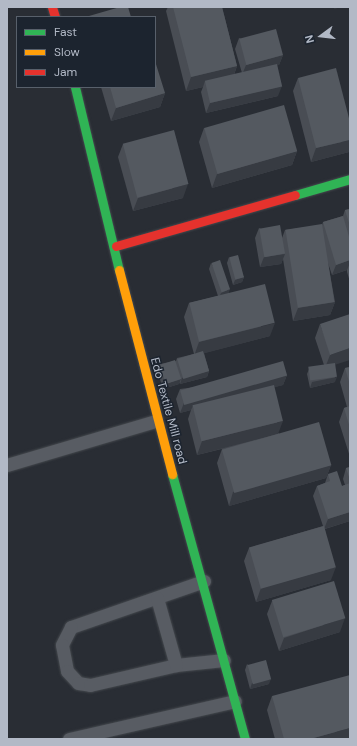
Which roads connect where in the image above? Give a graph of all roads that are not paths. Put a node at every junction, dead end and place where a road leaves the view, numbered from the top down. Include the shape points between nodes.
1 (75, 88) edge
2 (350, 179) edge
3 (116, 246) junction
4 (156, 421) junction
5 (7, 465) edge
6 (204, 581) junction
7 (157, 598) junction
8 (224, 660) junction
9 (176, 665) junction
10 (235, 701) junction
11 (70, 739) edge
12 (245, 739) edge

1 - 3 street, Edo Textile Mill road
2 - 3 street
3 - 4 street, Edo Textile Mill road
4 - 5 lane
4 - 6 street, Edo Textile Mill road
6 - 7 lane
6 - 8 street, Edo Textile Mill road
7 - 9 lane
7 - 9 lane via 71,627 62,645 67,671 78,683 90,685
8 - 9 lane
8 - 10 street, Edo Textile Mill road
10 - 11 lane
10 - 12 street, Edo Textile Mill road

